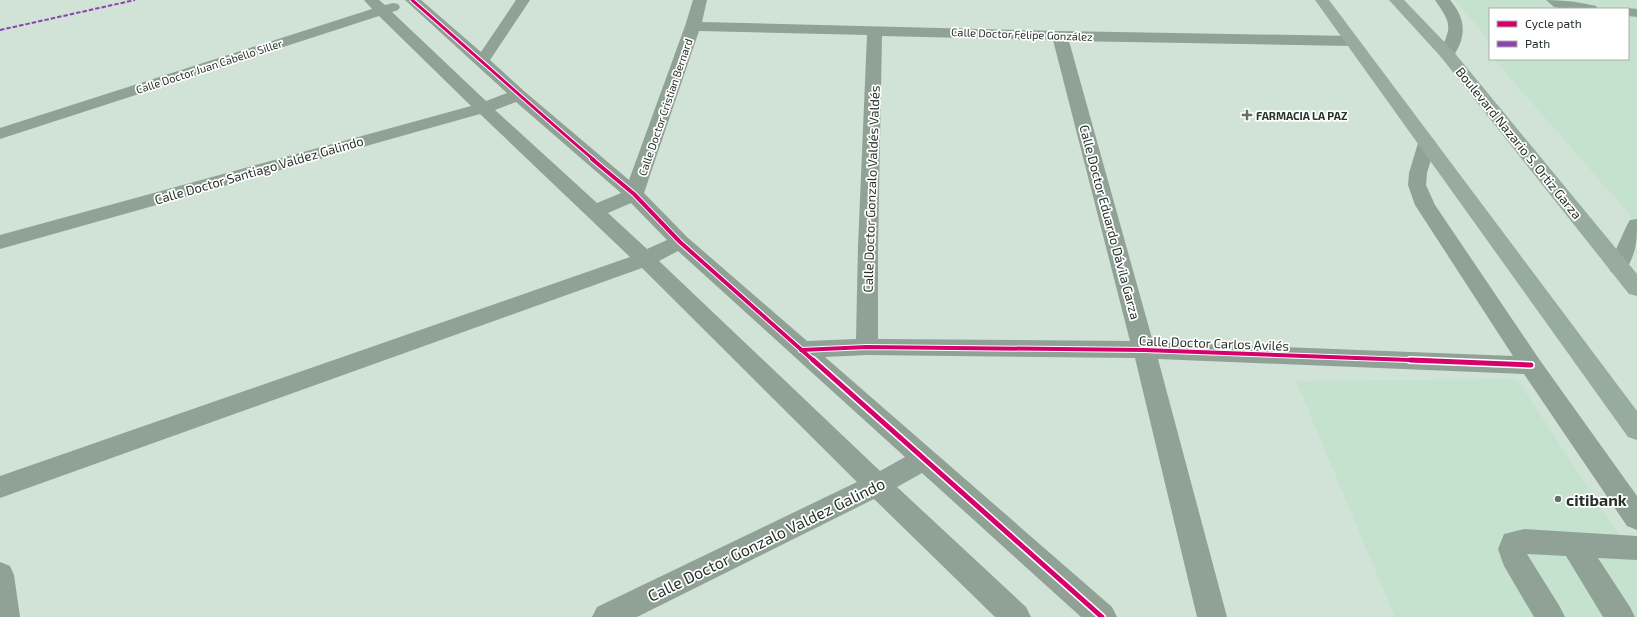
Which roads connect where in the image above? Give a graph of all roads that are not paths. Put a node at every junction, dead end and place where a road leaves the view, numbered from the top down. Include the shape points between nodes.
1 (414, 0) edge
2 (523, 0) edge
3 (700, 0) edge
4 (1322, 0) edge
5 (1396, 0) edge
6 (1442, 0) edge
7 (1552, 0) edge
8 (376, 5) edge
9 (1585, 8) edge
10 (693, 26) junction
11 (875, 30) junction
12 (1060, 36) junction
13 (1351, 41) junction
14 (1447, 54) junction
15 (482, 61) junction
16 (518, 95) junction
17 (483, 108) junction
18 (0, 134) edge
19 (1427, 142) junction
20 (634, 194) junction
21 (594, 212) junction
22 (1637, 225) edge
23 (0, 242) edge
24 (680, 242) junction
25 (645, 259) junction
26 (1618, 267) junction
27 (1637, 289) edge
28 (867, 347) junction
29 (801, 350) junction
30 (1144, 350) junction
31 (1530, 366) junction
32 (1637, 430) edge
33 (925, 459) junction
34 (877, 485) junction
35 (0, 486) edge
36 (1637, 518) edge
37 (1572, 543) junction
38 (1637, 548) edge
39 (0, 575) edge
40 (6, 617) edge
41 (607, 617) edge
42 (1016, 617) edge
43 (1102, 617) edge
44 (1212, 617) edge
45 (1550, 617) edge
46 (1620, 617) edge

1 - 8 street, Calle Doctor Juan Cabello Siller
1 - 15 street
2 - 15 street
3 - 10 street, Calle Doctor Cristian Bernard
4 - 13 highway
5 - 14 highway, Boulevard Nazario S. Ortiz Garza
6 - 14 street via 1450,8 1456,21 1457,32
7 - 9 street via 1559,4
8 - 17 street
8 - 18 street, Calle Doctor Juan Cabello Siller
10 - 11 street, Calle Doctor Felipe González
10 - 20 street, Calle Doctor Cristian Bernard
11 - 12 street, Calle Doctor Felipe González
11 - 28 street, Calle Doctor Gonzalo Valdés Valdés
12 - 13 street, Calle Doctor Felipe González
12 - 30 street, Calle Doctor Eduardo Dávila Garza
13 - 19 highway
14 - 26 highway, Boulevard Nazario S. Ortiz Garza
15 - 16 street
16 - 17 street, Calle Doctor Santiago Valdez Galindo
16 - 20 street
17 - 21 street
17 - 23 street, Calle Doctor Santiago Valdez Galindo
19 - 31 street via 1417,185 1425,205
19 - 32 highway
20 - 21 street
20 - 24 street
21 - 25 street
22 - 26 street
24 - 25 street
24 - 29 street
25 - 34 street
25 - 35 street
26 - 27 highway, Boulevard Nazario S. Ortiz Garza
28 - 29 street, Calle Doctor Carlos Avilés
28 - 30 street, Calle Doctor Carlos Avilés
29 - 33 street
30 - 31 street, Calle Doctor Carlos Avilés
30 - 44 street, Calle Doctor Eduardo Dávila Garza
31 - 36 street
33 - 34 street, Calle Doctor Gonzalo Valdez Galindo
33 - 43 street
34 - 41 street, Calle Doctor Gonzalo Valdez Galindo
34 - 42 street
37 - 38 street
37 - 45 street via 1524,541 1514,543 1512,549 1514,557
37 - 46 street
39 - 40 street

